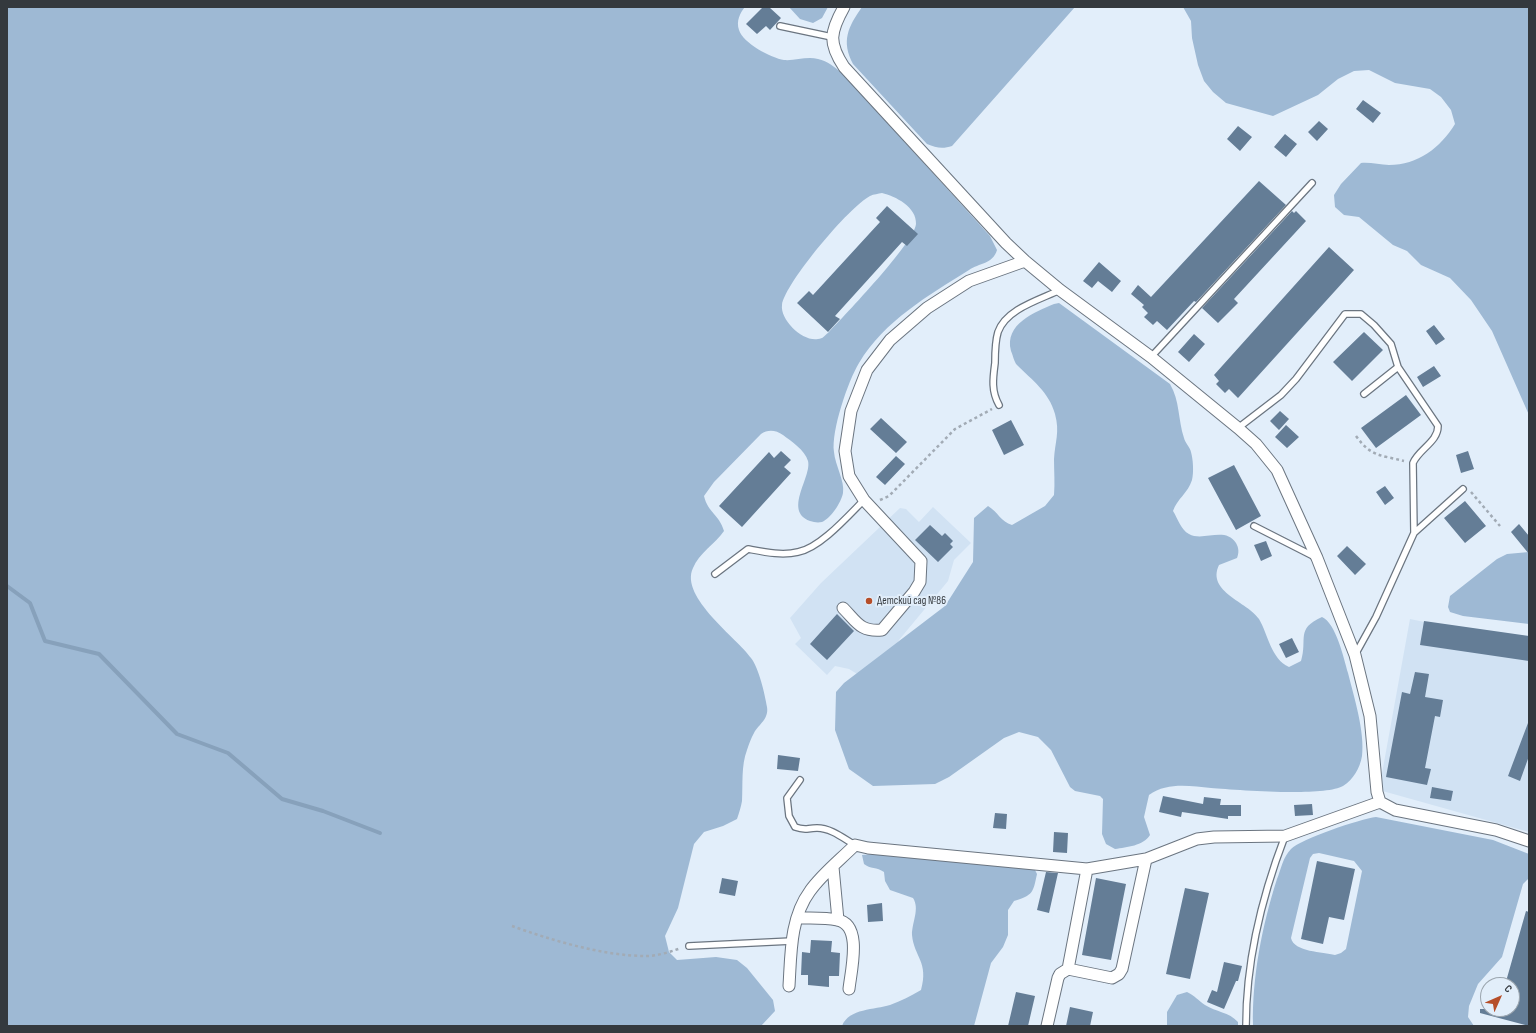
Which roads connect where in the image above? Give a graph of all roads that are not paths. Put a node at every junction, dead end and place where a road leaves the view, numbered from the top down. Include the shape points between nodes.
1 (844, 7) edge
2 (780, 26) dead end
3 (832, 37) junction
4 (1312, 183) dead end
5 (1025, 261) junction
6 (1060, 290) junction
7 (1151, 357) junction
8 (1398, 367) junction
9 (1364, 394) dead end
10 (999, 405) road end
11 (1238, 428) junction
12 (1463, 489) road end
13 (864, 500) junction
14 (1254, 526) dead end
15 (1414, 533) junction
16 (1317, 558) junction
17 (715, 574) dead end
18 (843, 608) dead end
19 (1355, 655) junction
20 (800, 780) dead end
21 (1380, 802) junction
22 (1285, 836) junction
23 (1529, 841) edge
24 (855, 845) junction
25 (1146, 859) junction
26 (833, 867) junction
27 (1087, 869) junction
28 (797, 918) junction
29 (838, 920) junction
30 (792, 941) junction
31 (689, 946) road end
32 (1068, 969) junction
33 (789, 986) dead end
34 (849, 989) dead end
35 (1047, 1026) edge
36 (1246, 1026) edge

1 - 3 street
2 - 3 lane
3 - 5 street via 834,52 844,67
4 - 7 lane
5 - 6 street
5 - 13 street via 968,281 928,308 890,340 867,370 850,410 845,451 849,476
6 - 7 street
6 - 10 lane via 1015,311 1004,321 998,332 993,383
7 - 11 street
8 - 9 lane
8 - 11 lane via 1391,344 1374,325 1361,314 1345,314 1296,380
8 - 15 lane via 1438,426 1434,439 1416,455 1413,463
11 - 16 street via 1256,444 1277,470
12 - 15 lane
13 - 17 lane via 828,536 800,552 788,554 748,549
13 - 18 street via 921,560 920,582 882,630 865,630
14 - 16 lane
15 - 19 lane via 1376,617
16 - 19 street
19 - 21 street via 1370,716
20 - 24 lane via 787,798 789,816 795,827 805,831 816,828 830,831
21 - 22 street
21 - 23 street via 1395,810 1496,830
22 - 25 street via 1214,836 1197,839
22 - 36 lane via 1275,862 1254,942
24 - 26 street
24 - 27 street
25 - 27 street
25 - 32 street via 1119,974 1112,978
26 - 28 street via 810,891
26 - 29 street
27 - 32 street
28 - 29 street
28 - 30 street
29 - 34 street via 850,927 854,936
30 - 31 lane
30 - 33 street
32 - 35 street via 1058,978

